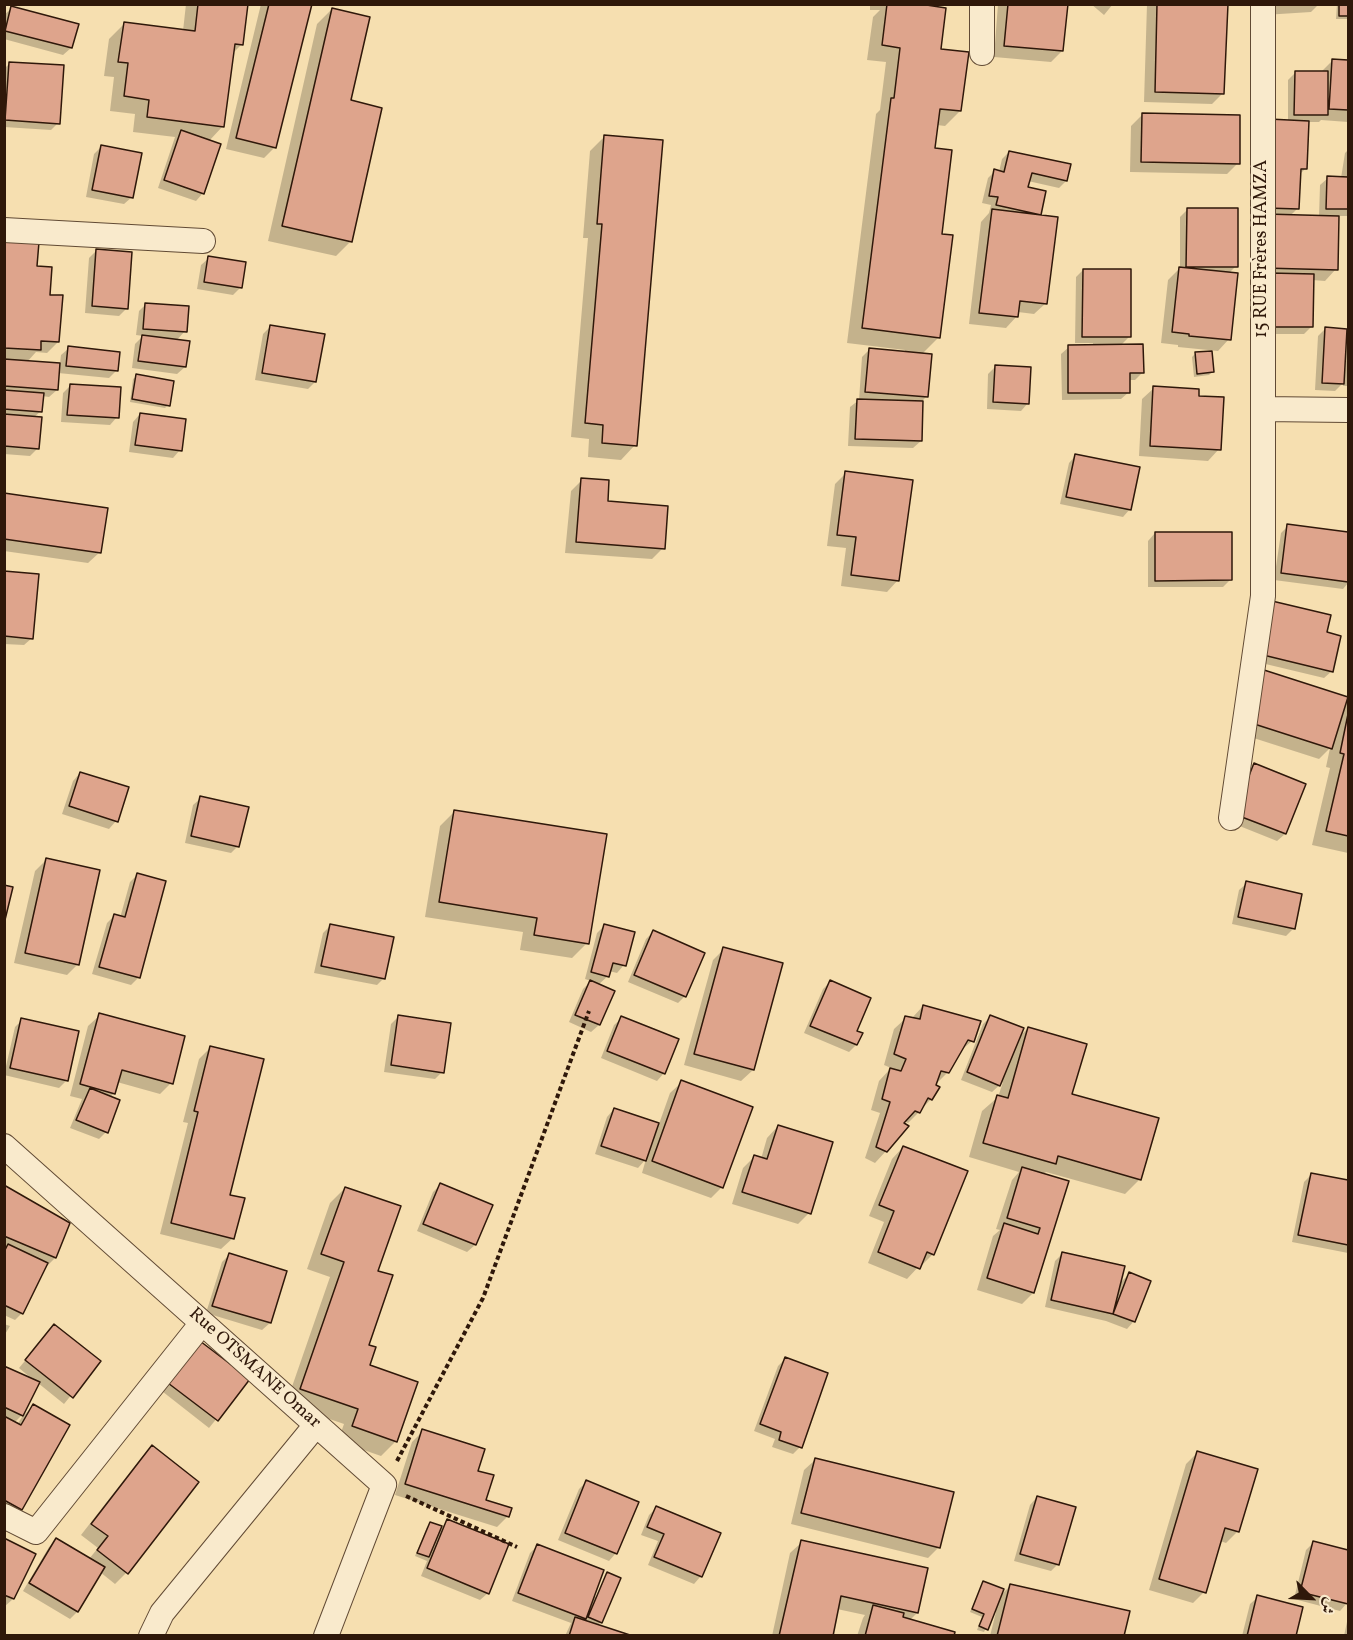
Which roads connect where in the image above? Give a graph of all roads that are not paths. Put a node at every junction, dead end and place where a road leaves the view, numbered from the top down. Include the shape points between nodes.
1 (982, 4) edge
2 (1263, 4) edge
3 (982, 53) dead end
4 (4, 230) edge
5 (203, 241) dead end
6 (1263, 409) junction
7 (1348, 410) edge
8 (1231, 818) dead end
9 (4, 1146) edge
10 (202, 1323) junction
11 (316, 1425) junction
12 (4, 1516) edge
13 (151, 1635) edge
14 (326, 1635) edge

1 - 3 street
2 - 6 street, 15 RUE Frères HAMZA
4 - 5 street
6 - 7 street
6 - 8 street, 15 RUE Frères HAMZA via 1263,596
9 - 10 street, Rue OTSMANE Omar
10 - 11 street, Rue OTSMANE Omar
10 - 12 street via 36,1532
11 - 13 street via 162,1613
11 - 14 street, Rue OTSMANE Omar via 384,1485

